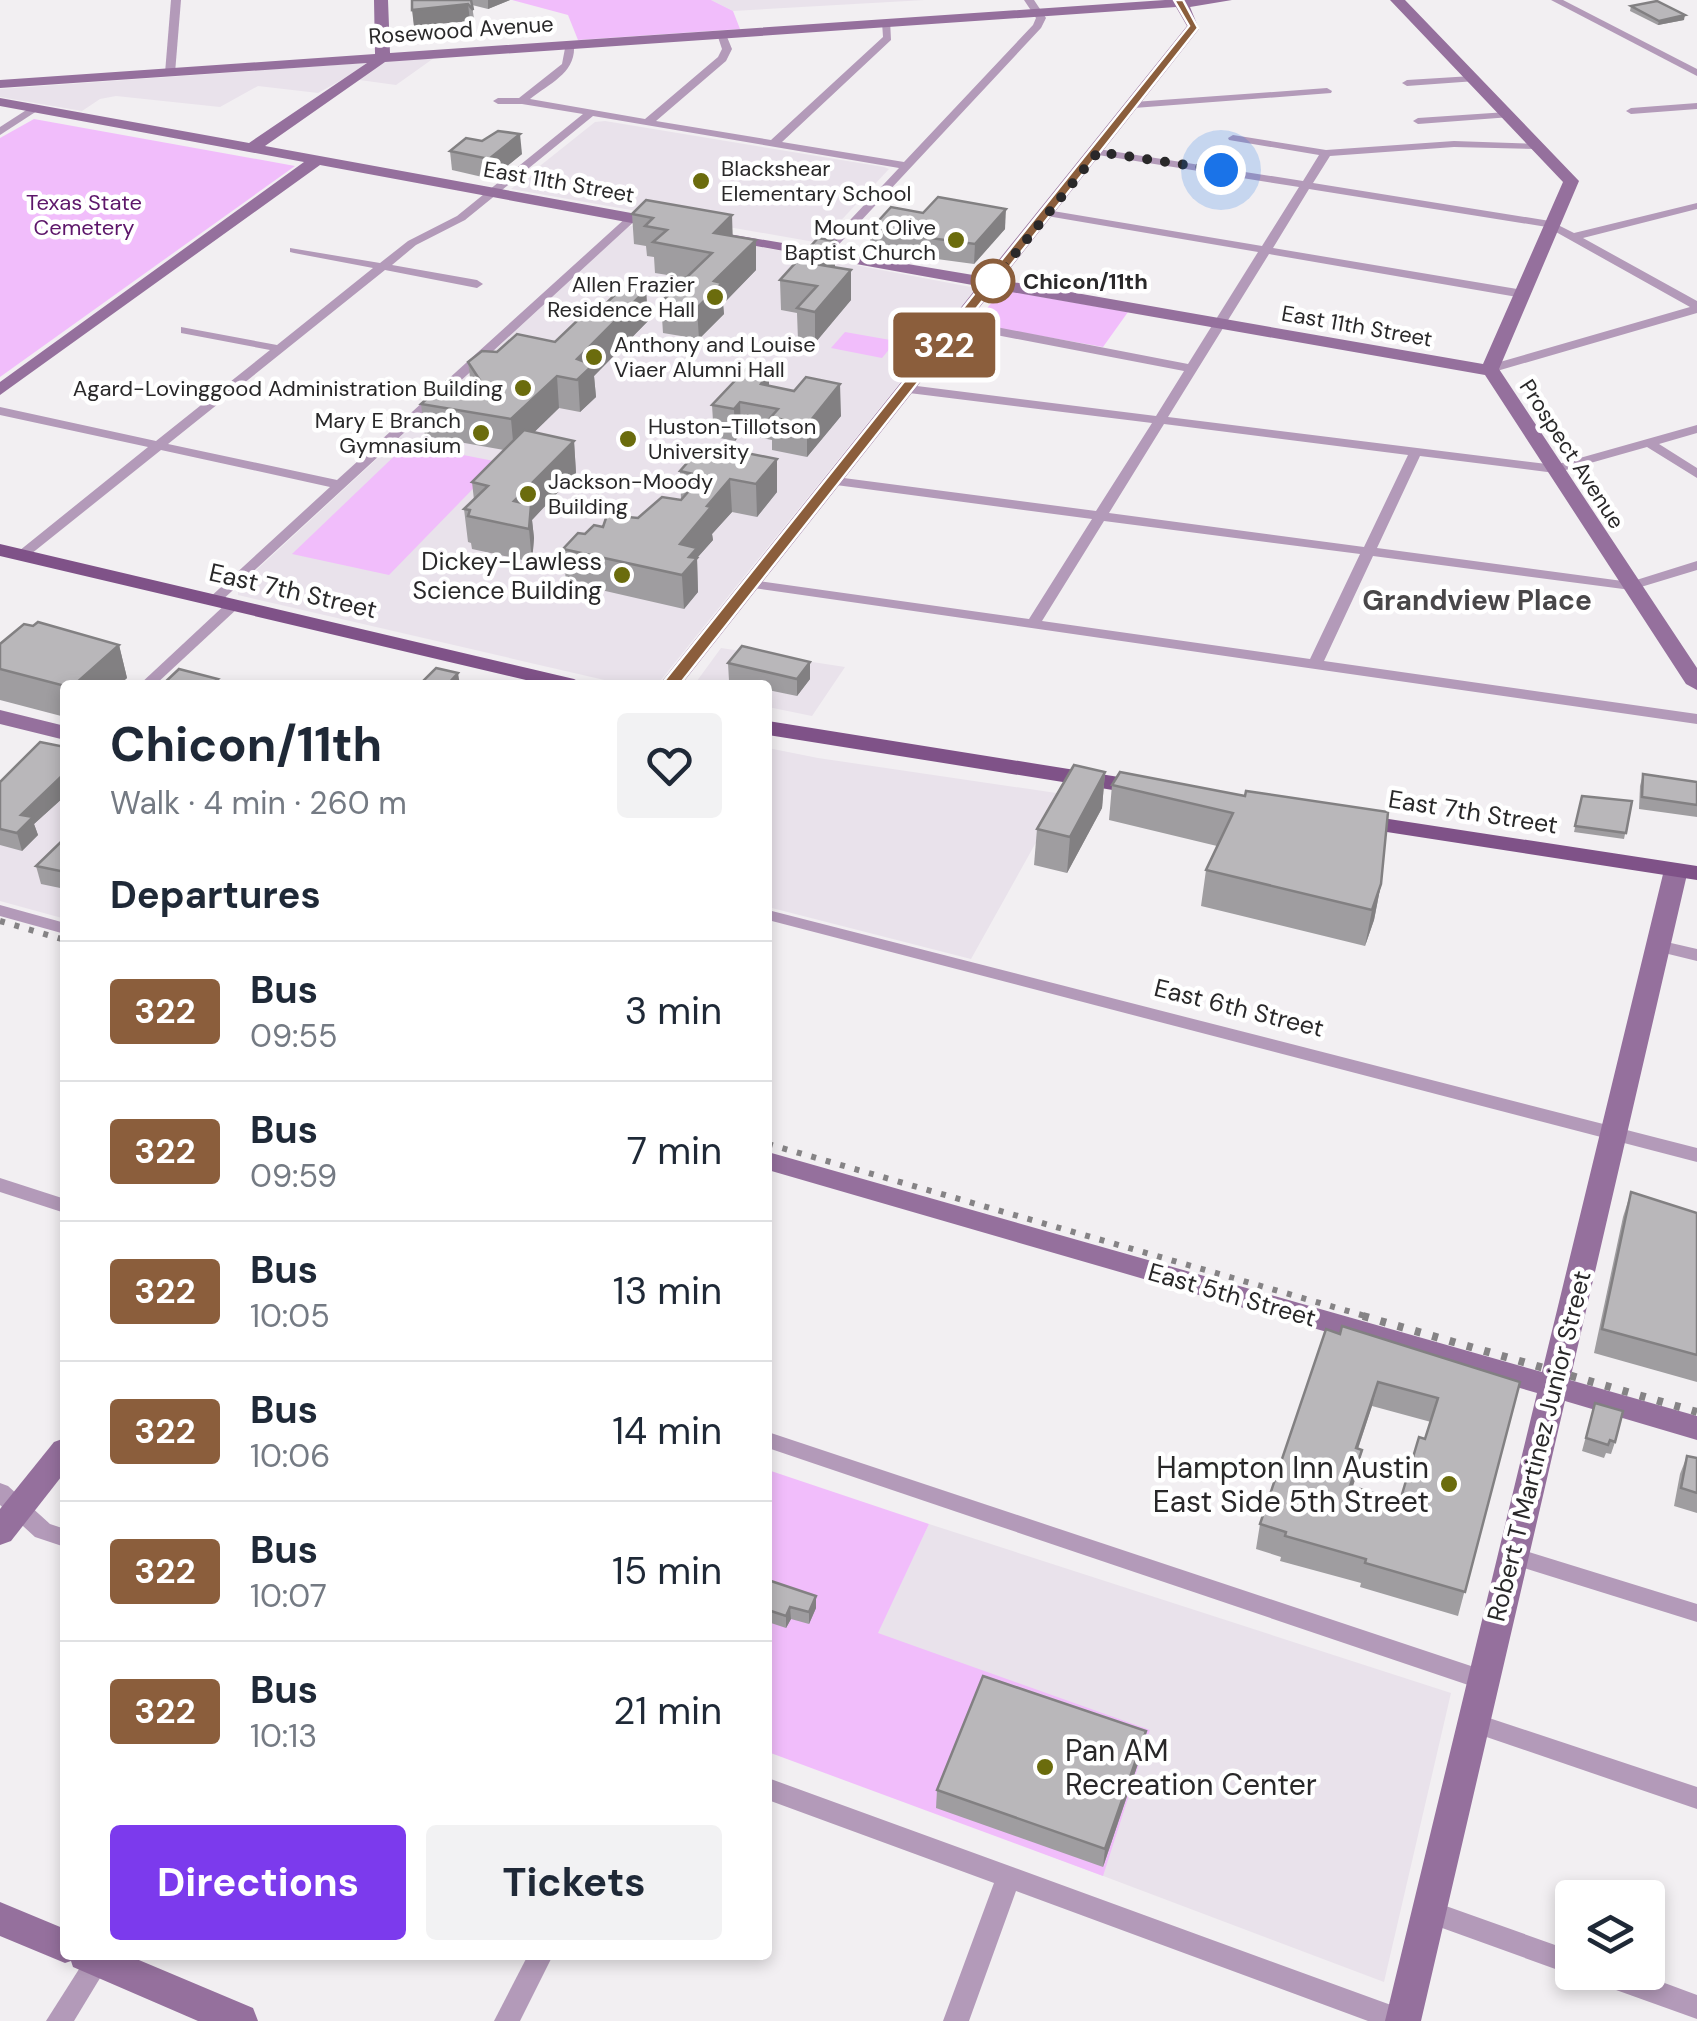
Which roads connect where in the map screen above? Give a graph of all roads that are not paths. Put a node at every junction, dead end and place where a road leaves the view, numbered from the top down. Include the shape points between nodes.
1 (176, 0) edge
2 (381, 0) edge
3 (1225, 0) edge
4 (1397, 0) edge
5 (1556, 0) edge
6 (1180, 1) edge
7 (1033, 6) edge
8 (887, 22) junction
9 (722, 34) junction
10 (569, 45) junction
11 (380, 58) junction
12 (170, 73) junction
13 (1697, 74) edge
14 (1472, 78) junction
15 (1408, 83) dead end
16 (0, 84) edge
17 (1327, 91) dead end
18 (498, 101) dead end
19 (522, 101) junction
20 (0, 102) edge
21 (1134, 105) junction
22 (1697, 106) edge
23 (36, 109) junction
24 (1631, 110) dead end
25 (591, 113) junction
26 (1507, 114) junction
27 (1418, 121) dead end
28 (648, 122) junction
29 (0, 132) edge
30 (1233, 138) dead end
31 (774, 143) junction
32 (1537, 146) junction
33 (251, 149) junction
34 (1098, 152) junction
35 (1326, 153) junction
36 (316, 160) junction
37 (906, 166) junction
38 (1304, 183) junction
39 (494, 193) junction
40 (1697, 206) edge
41 (1047, 213) junction
42 (632, 218) junction
43 (1550, 224) junction
44 (1576, 236) junction
45 (294, 250) dead end
46 (1266, 250) junction
47 (825, 253) junction
48 (383, 266) junction
49 (992, 283) junction
50 (477, 284) dead end
51 (1524, 294) junction
52 (1697, 308) edge
53 (960, 324) junction
54 (1220, 324) junction
55 (185, 330) dead end
56 (281, 349) junction
57 (1194, 369) junction
58 (1490, 369) junction
59 (909, 389) junction
60 (0, 390) edge
61 (0, 411) edge
62 (1158, 422) junction
63 (1697, 430) edge
64 (1651, 444) junction
65 (162, 446) junction
66 (1415, 452) junction
67 (1555, 469) junction
68 (1697, 474) edge
69 (836, 481) junction
70 (340, 485) junction
71 (1098, 518) junction
72 (11, 553) edge
73 (1369, 553) junction
74 (1697, 565) edge
75 (752, 584) junction
76 (1631, 586) junction
77 (223, 603) junction
78 (1033, 624) junction
79 (1316, 664) junction
80 (151, 680) edge
81 (553, 680) edge
82 (674, 680) edge
83 (1697, 684) edge
84 (0, 717) edge
85 (1697, 719) edge
86 (772, 729) edge
87 (60, 732) edge
88 (1170, 792) edge
89 (1337, 818) edge
90 (1687, 872) edge
91 (0, 910) edge
92 (772, 916) edge
93 (60, 928) edge
94 (1658, 946) junction
95 (1697, 955) edge
96 (1617, 1134) junction
97 (1697, 1155) edge
98 (772, 1162) edge
99 (0, 1185) edge
100 (60, 1204) edge
101 (1554, 1386) junction
102 (1697, 1428) edge
103 (772, 1441) edge
104 (60, 1455) edge
105 (6, 1511) edge
106 (60, 1536) edge
107 (1513, 1556) junction
108 (1697, 1613) edge
109 (1483, 1680) junction
110 (1474, 1723) junction
111 (772, 1790) edge
112 (1697, 1798) edge
113 (1008, 1879) junction
114 (1429, 1912) junction
115 (0, 1919) edge
116 (60, 1944) edge
117 (1555, 1957) edge
118 (94, 1960) edge
119 (103, 1960) edge
120 (538, 1960) edge
121 (1650, 1990) edge
122 (1697, 2007) edge
123 (58, 2021) edge
124 (240, 2021) edge
125 (507, 2021) edge
126 (956, 2021) edge
127 (1402, 2021) edge

1 - 12 street
2 - 11 street
3 - 6 street, Rosewood Avenue
4 - 14 street
5 - 13 street
6 - 7 street, Rosewood Avenue
6 - 21 street via 1194,26
7 - 8 street, Rosewood Avenue
7 - 37 street via 1038,26
8 - 9 street, Rosewood Avenue
8 - 31 street via 888,38
9 - 10 street, Rosewood Avenue
9 - 28 street via 722,58
10 - 11 street, Rosewood Avenue
10 - 19 street via 566,66
11 - 12 street, Rosewood Avenue
11 - 33 street
12 - 16 street, Rosewood Avenue
14 - 15 street
14 - 26 street
17 - 21 street
18 - 19 street
19 - 25 street
20 - 23 street, East 11th Street
21 - 34 street
22 - 24 street
23 - 29 street
23 - 33 street, East 11th Street
25 - 28 street
25 - 39 street
26 - 27 street
26 - 32 street
28 - 31 street
30 - 35 street
31 - 37 street
32 - 35 street
32 - 43 street, Prospect Avenue via 1570,181
33 - 36 street, East 11th Street
34 - 38 street
34 - 41 street
35 - 38 street
36 - 39 street, East 11th Street
36 - 60 street
37 - 47 street
38 - 43 street
38 - 46 street
39 - 42 street, East 11th Street
39 - 48 street
40 - 44 street
41 - 46 street
41 - 49 street
42 - 47 street, East 11th Street
42 - 70 street
43 - 44 street
43 - 51 street, Prospect Avenue
44 - 52 street
45 - 48 street
46 - 51 street
46 - 54 street
47 - 49 street, East 11th Street
48 - 50 street
48 - 56 street
49 - 53 street
49 - 54 street, East 11th Street
51 - 58 street, Prospect Avenue
52 - 58 street, East 11th Street
53 - 57 street
53 - 59 street
54 - 57 street
54 - 58 street, East 11th Street
55 - 56 street
56 - 65 street
57 - 62 street
58 - 67 street, Prospect Avenue
59 - 62 street
59 - 69 street
61 - 65 street
62 - 66 street
62 - 71 street
63 - 64 street
64 - 67 street
64 - 68 street
65 - 70 street
65 - 72 street
66 - 67 street
66 - 73 street
67 - 76 street, Prospect Avenue
69 - 71 street
69 - 75 street
70 - 77 street
71 - 73 street
71 - 78 street
72 - 77 main road, East 7th Street
73 - 76 street
73 - 79 street
74 - 76 street
75 - 78 street
75 - 82 street
76 - 83 street, Prospect Avenue
77 - 80 street
77 - 81 main road, East 7th Street
78 - 79 street
79 - 85 street
84 - 87 street
86 - 88 main road
89 - 90 main road, East 7th Street
90 - 94 street, Robert T Martinez Junior Street
91 - 93 street
92 - 96 street, East 6th Street
94 - 95 street
94 - 96 street, Robert T Martinez Junior Street
96 - 97 street, East 6th Street
96 - 101 street, Robert T Martinez Junior Street
98 - 101 street, East 5th Street
99 - 100 street
101 - 102 street, East 5th Street
101 - 107 street, Robert T Martinez Junior Street
103 - 109 street
104 - 105 street
105 - 106 street
107 - 108 street
107 - 109 street, Robert T Martinez Junior Street
109 - 110 street, Robert T Martinez Junior Street
110 - 112 street
110 - 114 street, Robert T Martinez Junior Street
111 - 113 street
113 - 126 street
113 - 127 street
114 - 117 street
114 - 127 street, Robert T Martinez Junior Street
115 - 116 street
118 - 123 street
119 - 124 street
120 - 125 street
121 - 122 street

